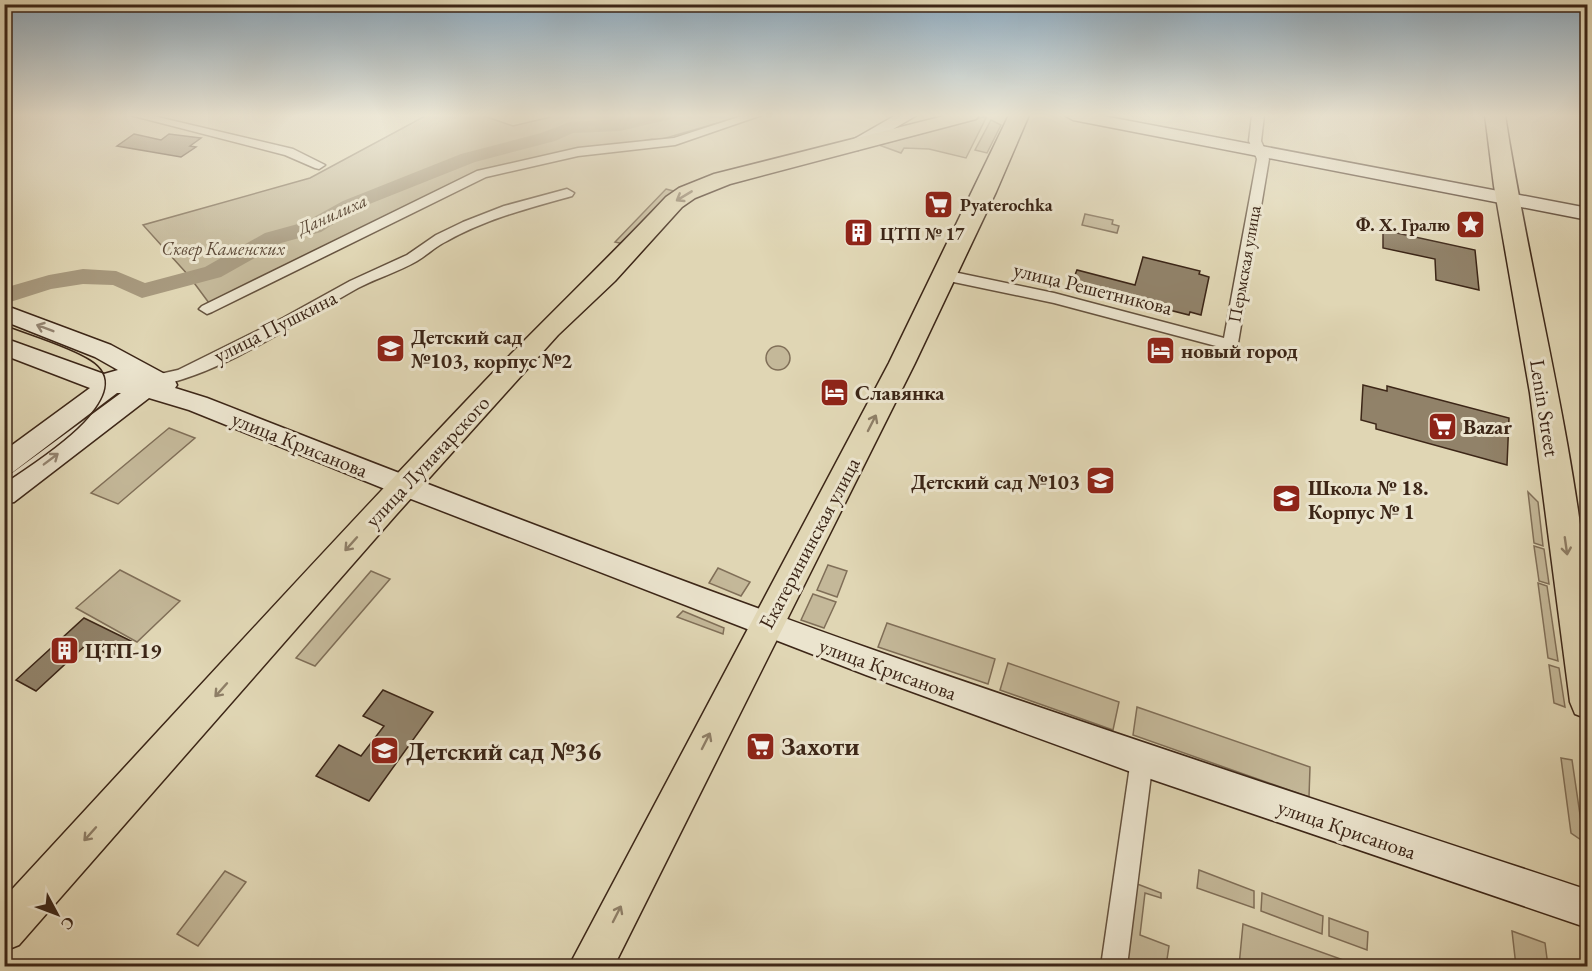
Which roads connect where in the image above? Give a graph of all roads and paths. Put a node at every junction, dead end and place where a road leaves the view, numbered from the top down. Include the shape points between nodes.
1 (308, 160) edge
2 (542, 160) edge
3 (797, 160) edge
4 (1000, 160) edge
5 (1263, 160) edge
6 (1315, 160) edge
7 (1506, 160) edge
8 (1513, 160) edge
9 (319, 165) dead end
10 (567, 193) dead end
11 (1516, 200) junction
12 (1587, 214) edge
13 (944, 276) junction
14 (207, 309) dead end
15 (4, 312) edge
16 (1231, 345) joint
17 (4, 346) edge
18 (146, 378) junction
19 (112, 384) junction
20 (4, 465) edge
21 (405, 486) junction
22 (4, 494) edge
23 (1587, 550) edge
24 (766, 623) junction
25 (1587, 702) edge
26 (1142, 759) junction
27 (1587, 909) edge
28 (4, 930) edge
29 (591, 966) edge
30 (1114, 966) edge

1 - 9 street
2 - 14 street via 483,174
3 -> 21 main road, улица Луначарского via 722,180 677,200 606,276 549,329
4 - 13 main road, Екатерининская улица
5 - 16 street, Пермская улица
6 - 11 main road
7 - 11 main road, Lenin Street
8 - 11 main road, Lenin Street
10 - 18 street, улица Пушкина via 494,214 455,231 412,258 182,375
11 - 12 main road
11 - 23 main road, Lenin Street via 1530,215
11 -> 25 main road, Lenin Street
13 - 16 street, улица Решетникова via 1054,298
24 -> 13 main road, Екатерининская улица via 867,433
18 -> 15 main road, улица Крисанова via 87,344
17 - 19 main road via 83,377
18 - 19 main road, улица Пушкина
18 - 21 main road, улица Крисанова via 198,404
22 -> 18 main road, улица Пушкина
19 - 20 main road, улица Пушкина
21 - 24 main road, улица Крисанова
21 -> 28 main road, улица Луначарского
24 - 26 main road, улица Крисанова
29 -> 24 main road, Екатерининская улица
26 - 27 main road, улица Крисанова
26 - 30 street

